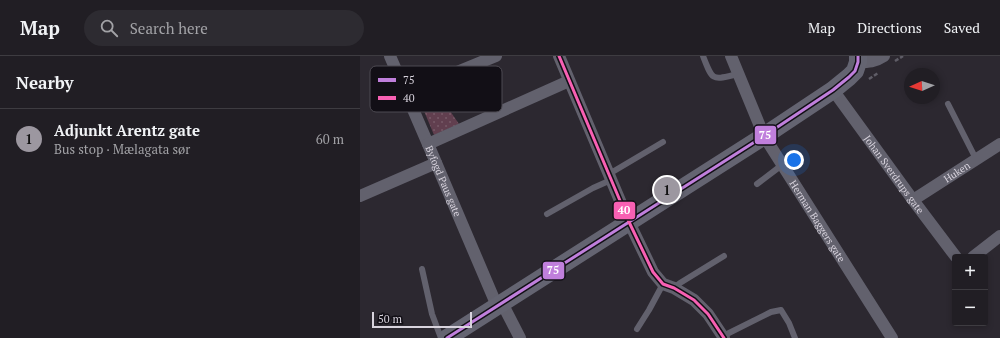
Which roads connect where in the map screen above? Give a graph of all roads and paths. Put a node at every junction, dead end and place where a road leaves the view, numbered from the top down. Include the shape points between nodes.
1 (390, 56) edge
2 (496, 56) edge
3 (559, 56) edge
4 (703, 56) edge
5 (731, 56) edge
6 (884, 56) edge
7 (858, 59) edge
8 (394, 66) edge
9 (472, 66) edge
10 (738, 74) junction
11 (569, 81) junction
12 (833, 90) junction
13 (948, 104) dead end
14 (502, 111) edge
15 (414, 112) edge
16 (500, 112) edge
17 (764, 136) junction
18 (663, 142) dead end
19 (428, 144) junction
20 (1000, 144) edge
21 (976, 159) junction
22 (436, 162) junction
23 (782, 165) junction
24 (610, 177) junction
25 (757, 184) dead end
26 (360, 196) edge
27 (913, 200) junction
28 (547, 214) dead end
29 (629, 222) junction
30 (1000, 236) edge
31 (954, 254) edge
32 (977, 254) edge
33 (724, 256) dead end
34 (422, 269) dead end
35 (663, 284) junction
36 (674, 288) junction
37 (499, 304) junction
38 (637, 329) dead end
39 (724, 337) edge
40 (441, 338) edge
41 (447, 338) edge
42 (520, 338) edge
43 (795, 338) edge
44 (892, 338) edge

1 - 8 street, Byfogd Paus gate
2 - 9 street
3 - 11 street
4 - 10 lane via 713,76 718,78
5 - 10 street, Herman Baggers gate
6 - 7 street via 870,62
7 - 12 street via 855,71
10 - 17 street, Herman Baggers gate
11 - 14 street
11 - 24 street
12 - 17 street
12 - 27 street, Johan Sverdrups gate
13 - 21 lane
15 - 19 street, Byfogd Paus gate
16 - 19 street
17 - 23 street, Herman Baggers gate
17 - 29 street
18 - 24 lane
19 - 22 street, Byfogd Paus gate
20 - 21 street, Huken
21 - 27 street, Huken
22 - 26 street
22 - 37 street, Byfogd Paus gate
23 - 25 lane
23 - 44 street, Herman Baggers gate
24 - 28 lane
24 - 29 street
27 - 31 street, Johan Sverdrups gate
29 - 35 street via 653,272
29 - 37 street
30 - 32 street
33 - 36 lane
34 - 40 lane via 432,314
35 - 36 street
35 - 38 lane
36 - 39 street via 694,300 708,314
37 - 41 street
37 - 42 street, Byfogd Paus gate
39 - 43 lane via 771,312 781,310

